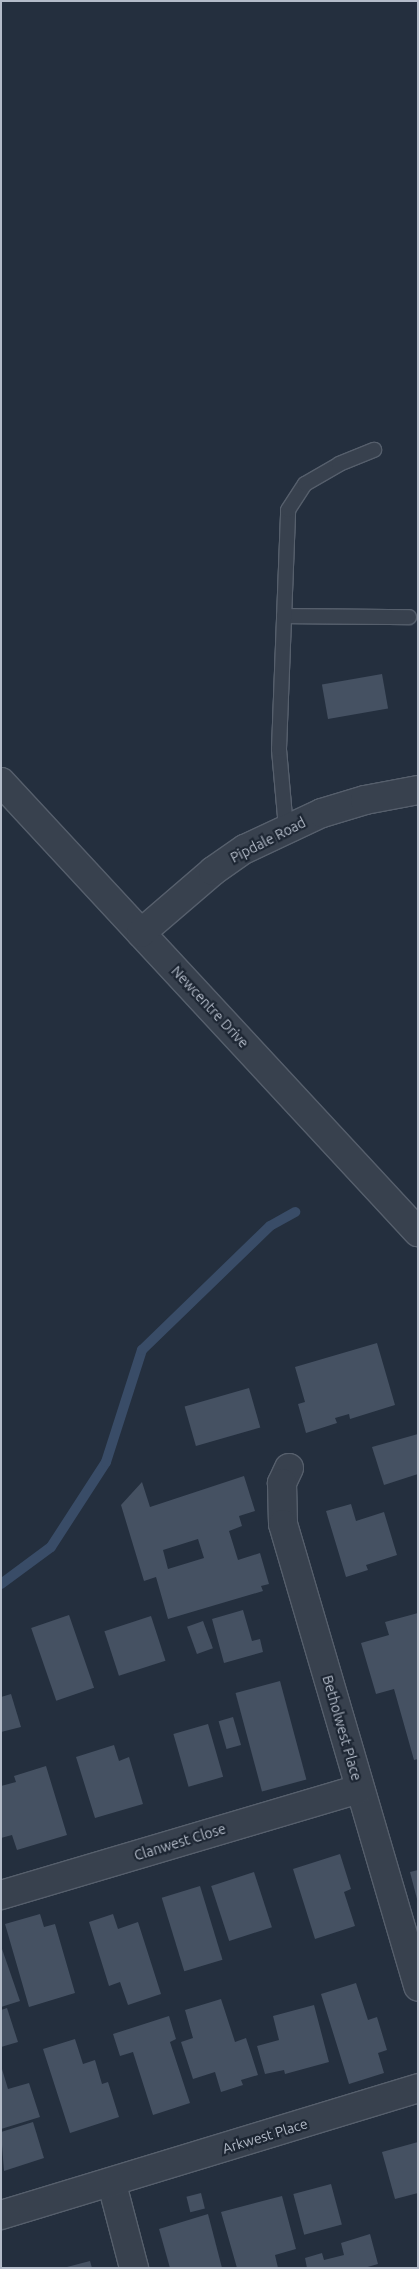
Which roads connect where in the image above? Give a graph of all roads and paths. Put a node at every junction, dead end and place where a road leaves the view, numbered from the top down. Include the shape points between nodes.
1 (374, 450) dead end
2 (284, 616) junction
3 (409, 617) dead end
4 (1, 782) edge
5 (418, 790) edge
6 (286, 828) junction
7 (142, 933) junction
8 (418, 1232) edge
9 (289, 1468) dead end
10 (360, 1789) junction
11 (1, 1895) edge
12 (418, 1987) edge
13 (418, 2088) edge
14 (112, 2184) junction
15 (1, 2216) edge
16 (134, 2268) edge

1 - 2 lane via 339,464 305,484 288,510
2 - 3 lane
2 - 6 lane via 279,749
4 - 7 street, Newcentre Drive
5 - 6 street, Pipdale Road via 365,800
6 - 7 street, Pipdale Road via 213,871
7 - 8 street, Newcentre Drive
9 - 10 street, Betholwest Place via 282,1483 283,1524
10 - 11 street, Clanwest Close
10 - 12 street, Betholwest Place
13 - 14 street, Arkwest Place
14 - 15 street, Arkwest Place
14 - 16 street

